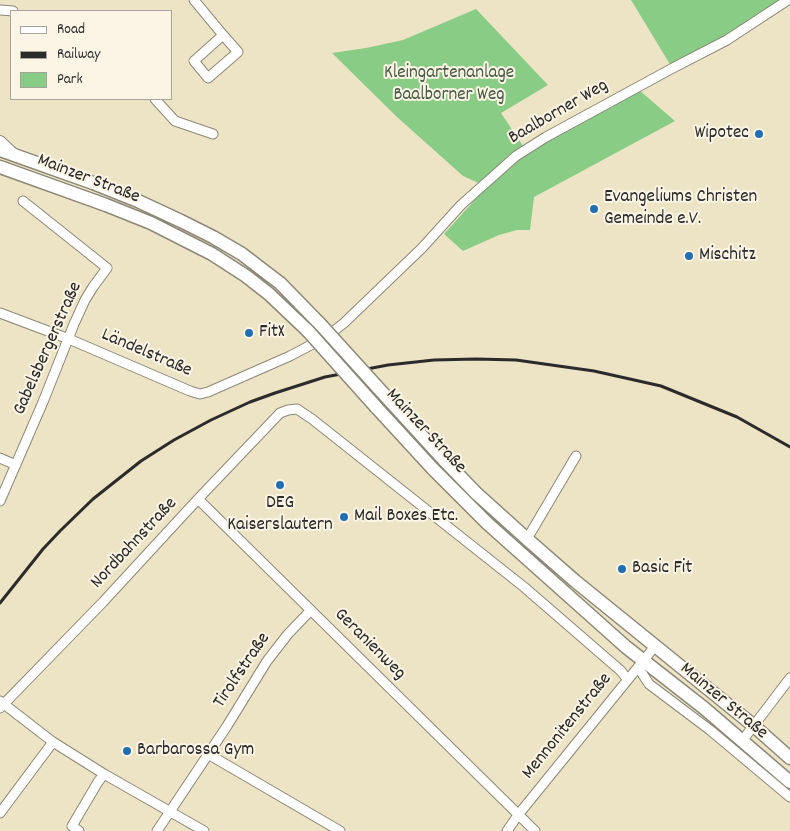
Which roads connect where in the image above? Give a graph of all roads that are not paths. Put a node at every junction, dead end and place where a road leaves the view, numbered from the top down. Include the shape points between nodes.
1 (194, 0) edge
2 (788, 0) edge
3 (223, 35) junction
4 (155, 100) edge
5 (212, 134) dead end
6 (0, 141) edge
7 (0, 150) edge
8 (16, 155) junction
9 (0, 167) edge
10 (23, 201) dead end
11 (0, 312) edge
12 (69, 339) junction
13 (305, 348) joint
14 (576, 456) dead end
15 (0, 458) edge
16 (16, 465) junction
17 (198, 499) junction
18 (0, 501) edge
19 (527, 539) junction
20 (311, 610) junction
21 (656, 645) junction
22 (640, 664) junction
23 (790, 678) edge
24 (627, 679) junction
25 (1, 704) edge
26 (754, 726) junction
27 (742, 741) junction
28 (53, 742) junction
29 (208, 754) junction
30 (790, 758) edge
31 (104, 774) junction
32 (790, 782) edge
33 (790, 797) edge
34 (170, 812) junction
35 (0, 814) edge
36 (518, 814) junction
37 (78, 831) edge
38 (158, 831) edge
39 (204, 831) edge
40 (340, 831) edge
41 (508, 831) edge
42 (535, 831) edge

1 - 3 street
2 - 13 street, Baalborner Weg via 727,40 516,156 461,205 422,248 344,323
3 - 3 street via 194,61 208,78 238,52
4 - 5 street via 175,121
6 - 8 street
7 - 8 main road, Mainzer Straße
8 - 19 main road, Mainzer Straße, bridge via 138,201 242,254 310,313 470,486
9 - 22 main road, Mainzer Straße, bridge via 151,224 212,254 254,282 308,331 432,469
10 - 12 street, Gabelsbergerstraße via 107,268 85,300
11 - 12 street, Ländelstraße
12 - 13 street, Ländelstraße via 200,394
12 - 16 street, Gabelsbergerstraße
14 - 19 street
15 - 16 street
16 - 18 street, Gabelsbergerstraße
17 - 20 street, Geranienweg
17 - 24 street, Nordbahnstraße via 280,413 297,409 524,587
17 - 25 street, Nordbahnstraße
19 - 21 main road, Mainzer Straße
20 - 29 street, Tirolfstraße via 267,661
20 - 36 street, Geranienweg
21 - 22 street, Mennonitenstraße
21 - 26 main road, Mainzer Straße
22 - 24 street, Mennonitenstraße
22 - 27 main road, Mainzer Straße via 704,708
22 - 33 street, Mainzer Straße via 649,684
23 - 26 street
24 - 36 street, Mennonitenstraße
25 - 28 street
26 - 27 street
26 - 30 main road, Mainzer Straße
27 - 32 main road, Mainzer Straße
28 - 31 street
28 - 35 street
29 - 34 street, Tirolfstraße
29 - 40 street
31 - 34 street
31 - 37 street via 72,826
34 - 38 street, Tirolfstraße
34 - 39 street
36 - 41 street, Mennonitenstraße
36 - 42 street, Geranienweg

